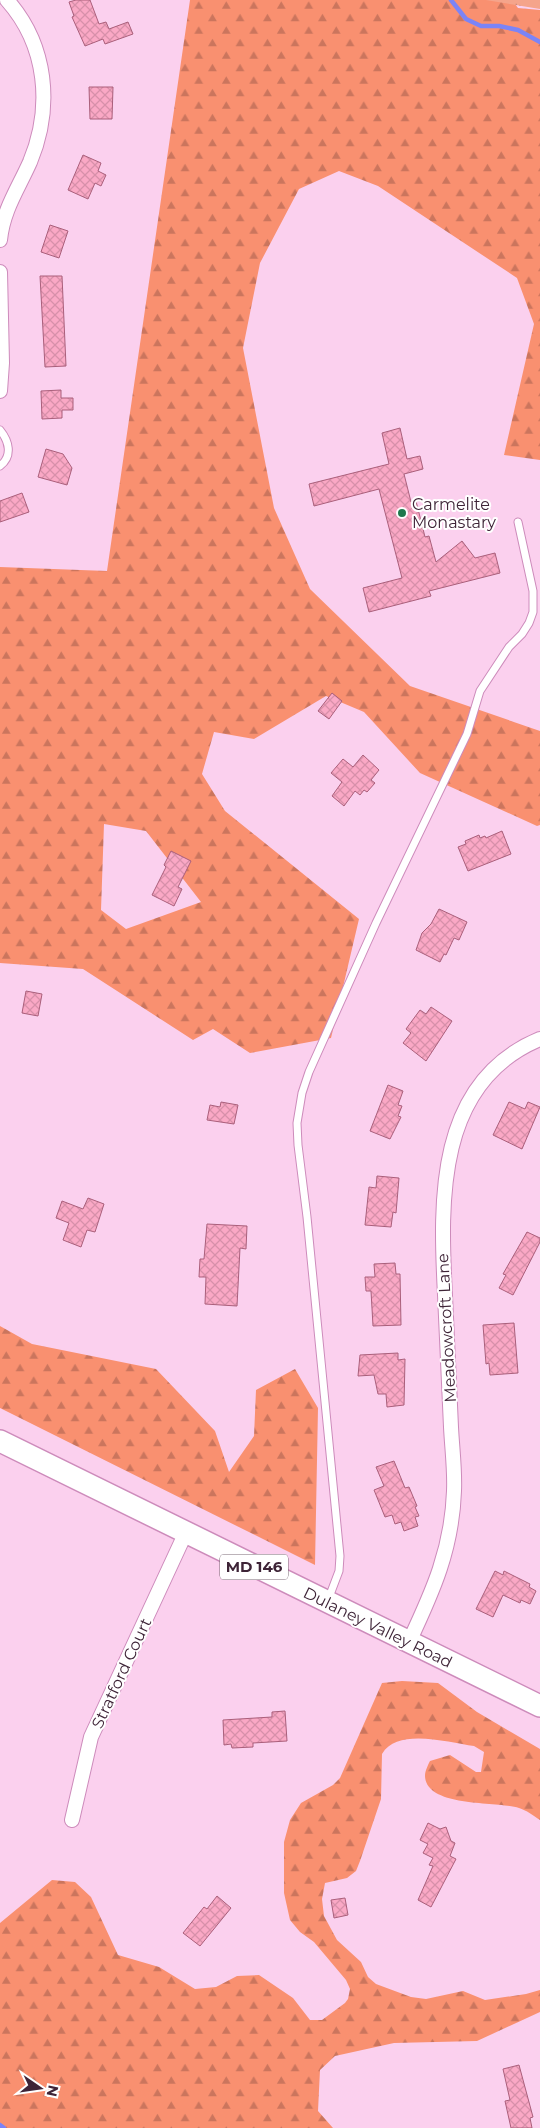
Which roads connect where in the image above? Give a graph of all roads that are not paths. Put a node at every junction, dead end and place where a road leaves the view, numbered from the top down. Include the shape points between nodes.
1 (7, 0) edge
2 (1, 224) edge
3 (0, 240) edge
4 (0, 272) edge
5 (0, 391) edge
6 (0, 430) edge
7 (0, 466) edge
8 (518, 522) dead end
9 (538, 1043) edge
10 (0, 1441) edge
11 (186, 1532) junction
12 (327, 1603) junction
13 (409, 1642) junction
14 (540, 1706) edge
15 (72, 1820) dead end

1 - 2 street via 30,33 38,56 44,111 40,137
2 - 3 street
4 - 5 street
6 - 7 lane via 8,442 9,451
8 - 12 lane via 533,591 533,612 529,623 480,691 468,734 376,923 302,1093 297,1123 298,1145 340,1556 339,1572
9 - 13 street, Meadowcroft Lane via 510,1055 489,1072 474,1092 459,1122 446,1171 442,1242 454,1490 446,1556
10 - 11 main road, Dulaney Valley Road / MD 146
11 - 12 main road, Dulaney Valley Road / MD 146
11 - 15 street, Stratford Court via 91,1736
12 - 13 main road, Dulaney Valley Road / MD 146
13 - 14 main road, Dulaney Valley Road / MD 146

